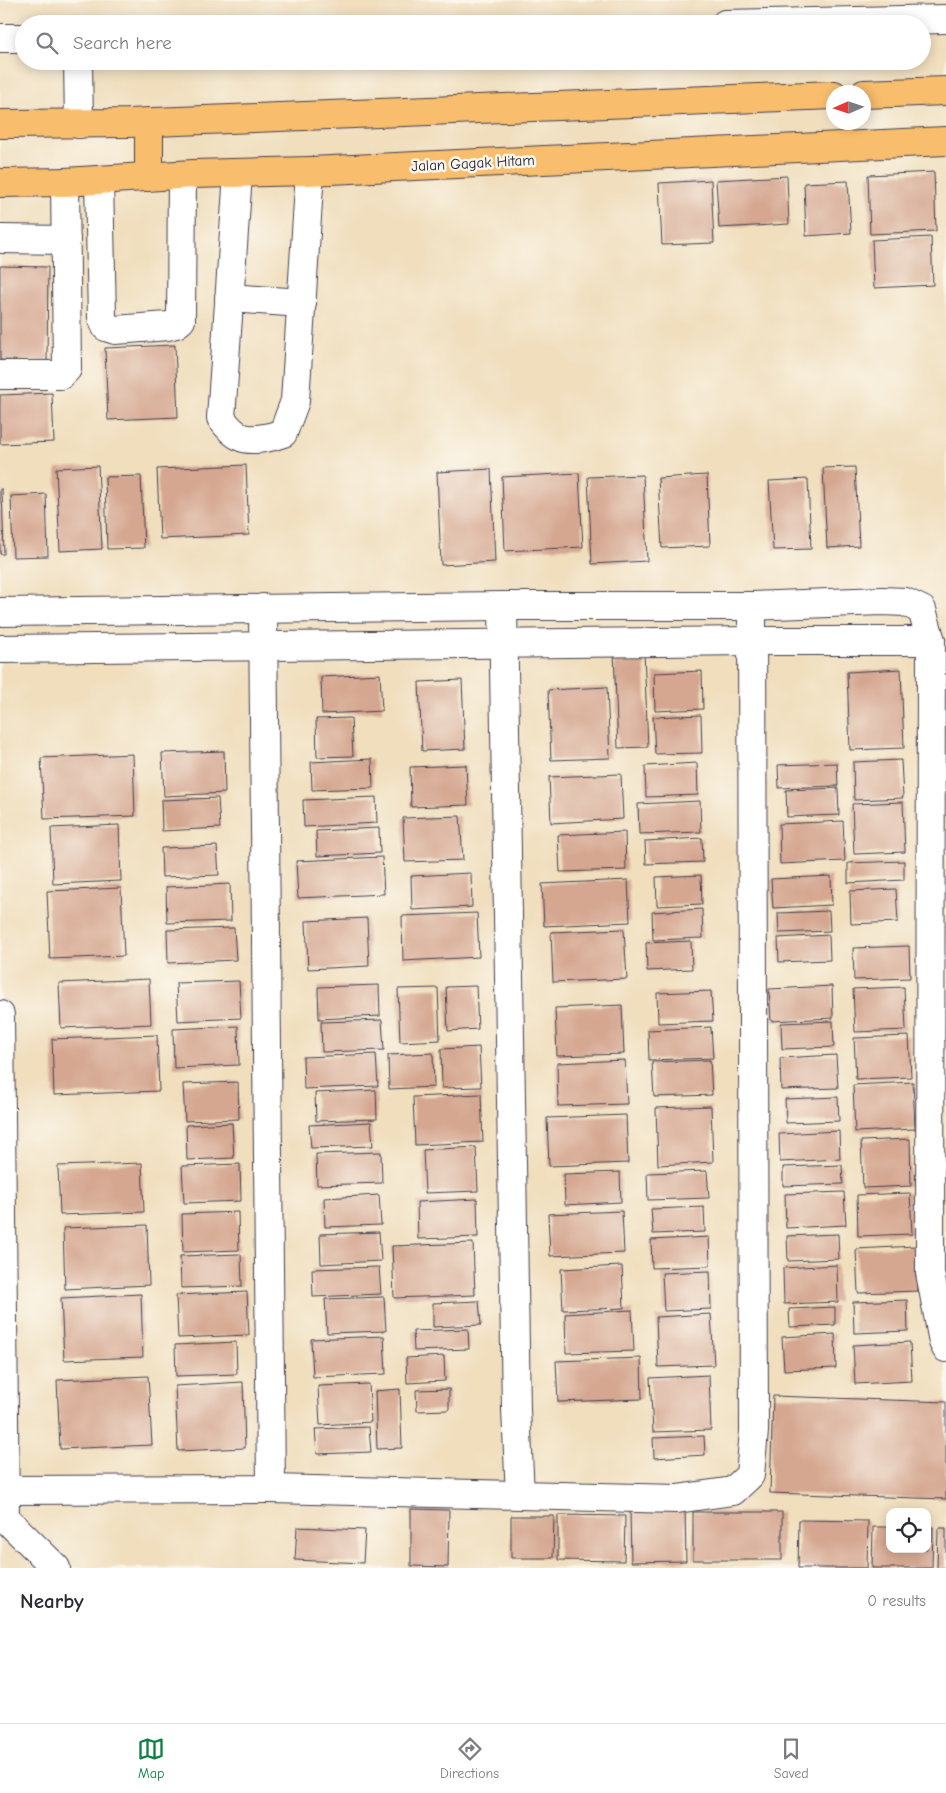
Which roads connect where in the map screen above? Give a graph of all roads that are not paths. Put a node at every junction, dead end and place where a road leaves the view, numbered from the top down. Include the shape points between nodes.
1 (931, 19) edge
2 (946, 19) edge
3 (0, 38) edge
4 (15, 38) edge
5 (78, 70) edge
6 (946, 91) edge
7 (871, 94) edge
8 (826, 95) edge
9 (149, 122) junction
10 (0, 124) edge
11 (79, 124) junction
12 (946, 141) edge
13 (310, 171) junction
14 (238, 174) junction
15 (182, 175) junction
16 (149, 177) junction
17 (99, 180) junction
18 (64, 182) junction
19 (0, 183) edge
20 (0, 239) edge
21 (66, 240) junction
22 (229, 298) junction
23 (302, 303) junction
24 (0, 375) edge
25 (504, 606) junction
26 (752, 606) junction
27 (262, 608) junction
28 (0, 612) edge
29 (751, 641) junction
30 (931, 641) junction
31 (504, 644) junction
32 (264, 646) junction
33 (0, 649) edge
34 (0, 1015) edge
35 (946, 1348) edge
36 (271, 1490) junction
37 (520, 1495) junction
38 (3, 1507) edge
39 (56, 1568) edge

1 - 2 street
3 - 4 street
5 - 11 street
6 - 7 highway
8 - 9 highway
9 - 11 highway
9 - 16 highway
10 - 11 highway
12 - 13 highway, Jalan Gagak Hitam
13 - 14 highway, Jalan Gagak Hitam
13 - 23 street
14 - 15 highway, Jalan Gagak Hitam
14 - 22 street
15 - 16 highway, Jalan Gagak Hitam
15 - 17 street via 181,320 168,326 115,330 106,327 102,318
16 - 17 highway, Jalan Gagak Hitam
17 - 18 highway, Jalan Gagak Hitam
18 - 19 highway, Jalan Gagak Hitam
18 - 21 street
20 - 21 street
21 - 24 street via 66,371 61,376
22 - 23 street
22 - 23 street via 221,418 232,432 242,438 272,438 283,433 295,401
25 - 26 street
25 - 27 street
25 - 31 street
26 - 29 street
26 - 30 street via 905,602 922,610
27 - 28 street
27 - 32 street
29 - 30 street
29 - 31 street
29 - 37 street via 754,1430 750,1475 733,1492 677,1499
30 - 35 street via 930,1273
31 - 32 street
31 - 37 street
32 - 33 street
32 - 36 street
34 - 38 street
36 - 37 street
36 - 38 street
38 - 39 street

